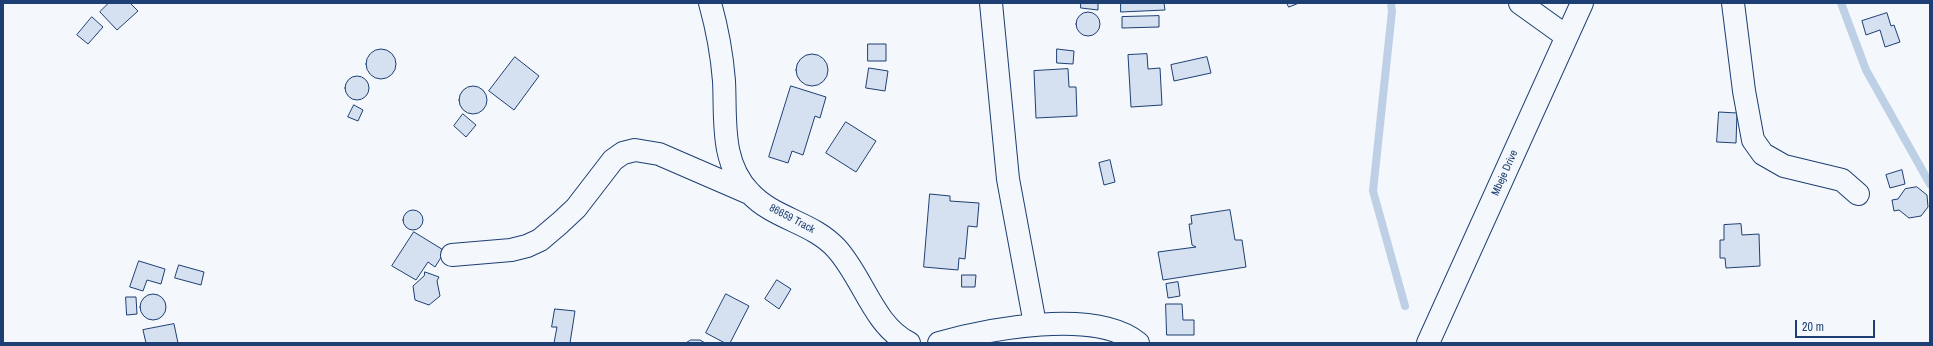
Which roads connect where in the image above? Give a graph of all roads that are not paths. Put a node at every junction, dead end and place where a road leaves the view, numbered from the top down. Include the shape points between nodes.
1 (710, 3) edge
2 (991, 3) edge
3 (1520, 3) edge
4 (1582, 3) edge
5 (1733, 3) edge
6 (1566, 36) junction
7 (750, 193) junction
8 (1858, 194) dead end
9 (452, 255) dead end
10 (1035, 324) junction
11 (910, 343) edge
12 (939, 343) edge
13 (1138, 343) edge
14 (1428, 343) edge

1 - 7 street, 86659 Track via 724,82 724,133 729,155 741,182
2 - 10 street via 1008,180
3 - 6 street
4 - 6 street, Mbeje Drive
5 - 8 street via 1753,140 1763,154 1784,166 1842,180
6 - 14 street, Mbeje Drive
7 - 9 street via 659,154 635,150 623,153 613,160 576,208 540,240 511,250
7 - 11 street, 86659 Track via 777,214 813,230 836,248 887,326 898,338
10 - 12 street
10 - 13 street via 1073,324 1105,328 1132,338

